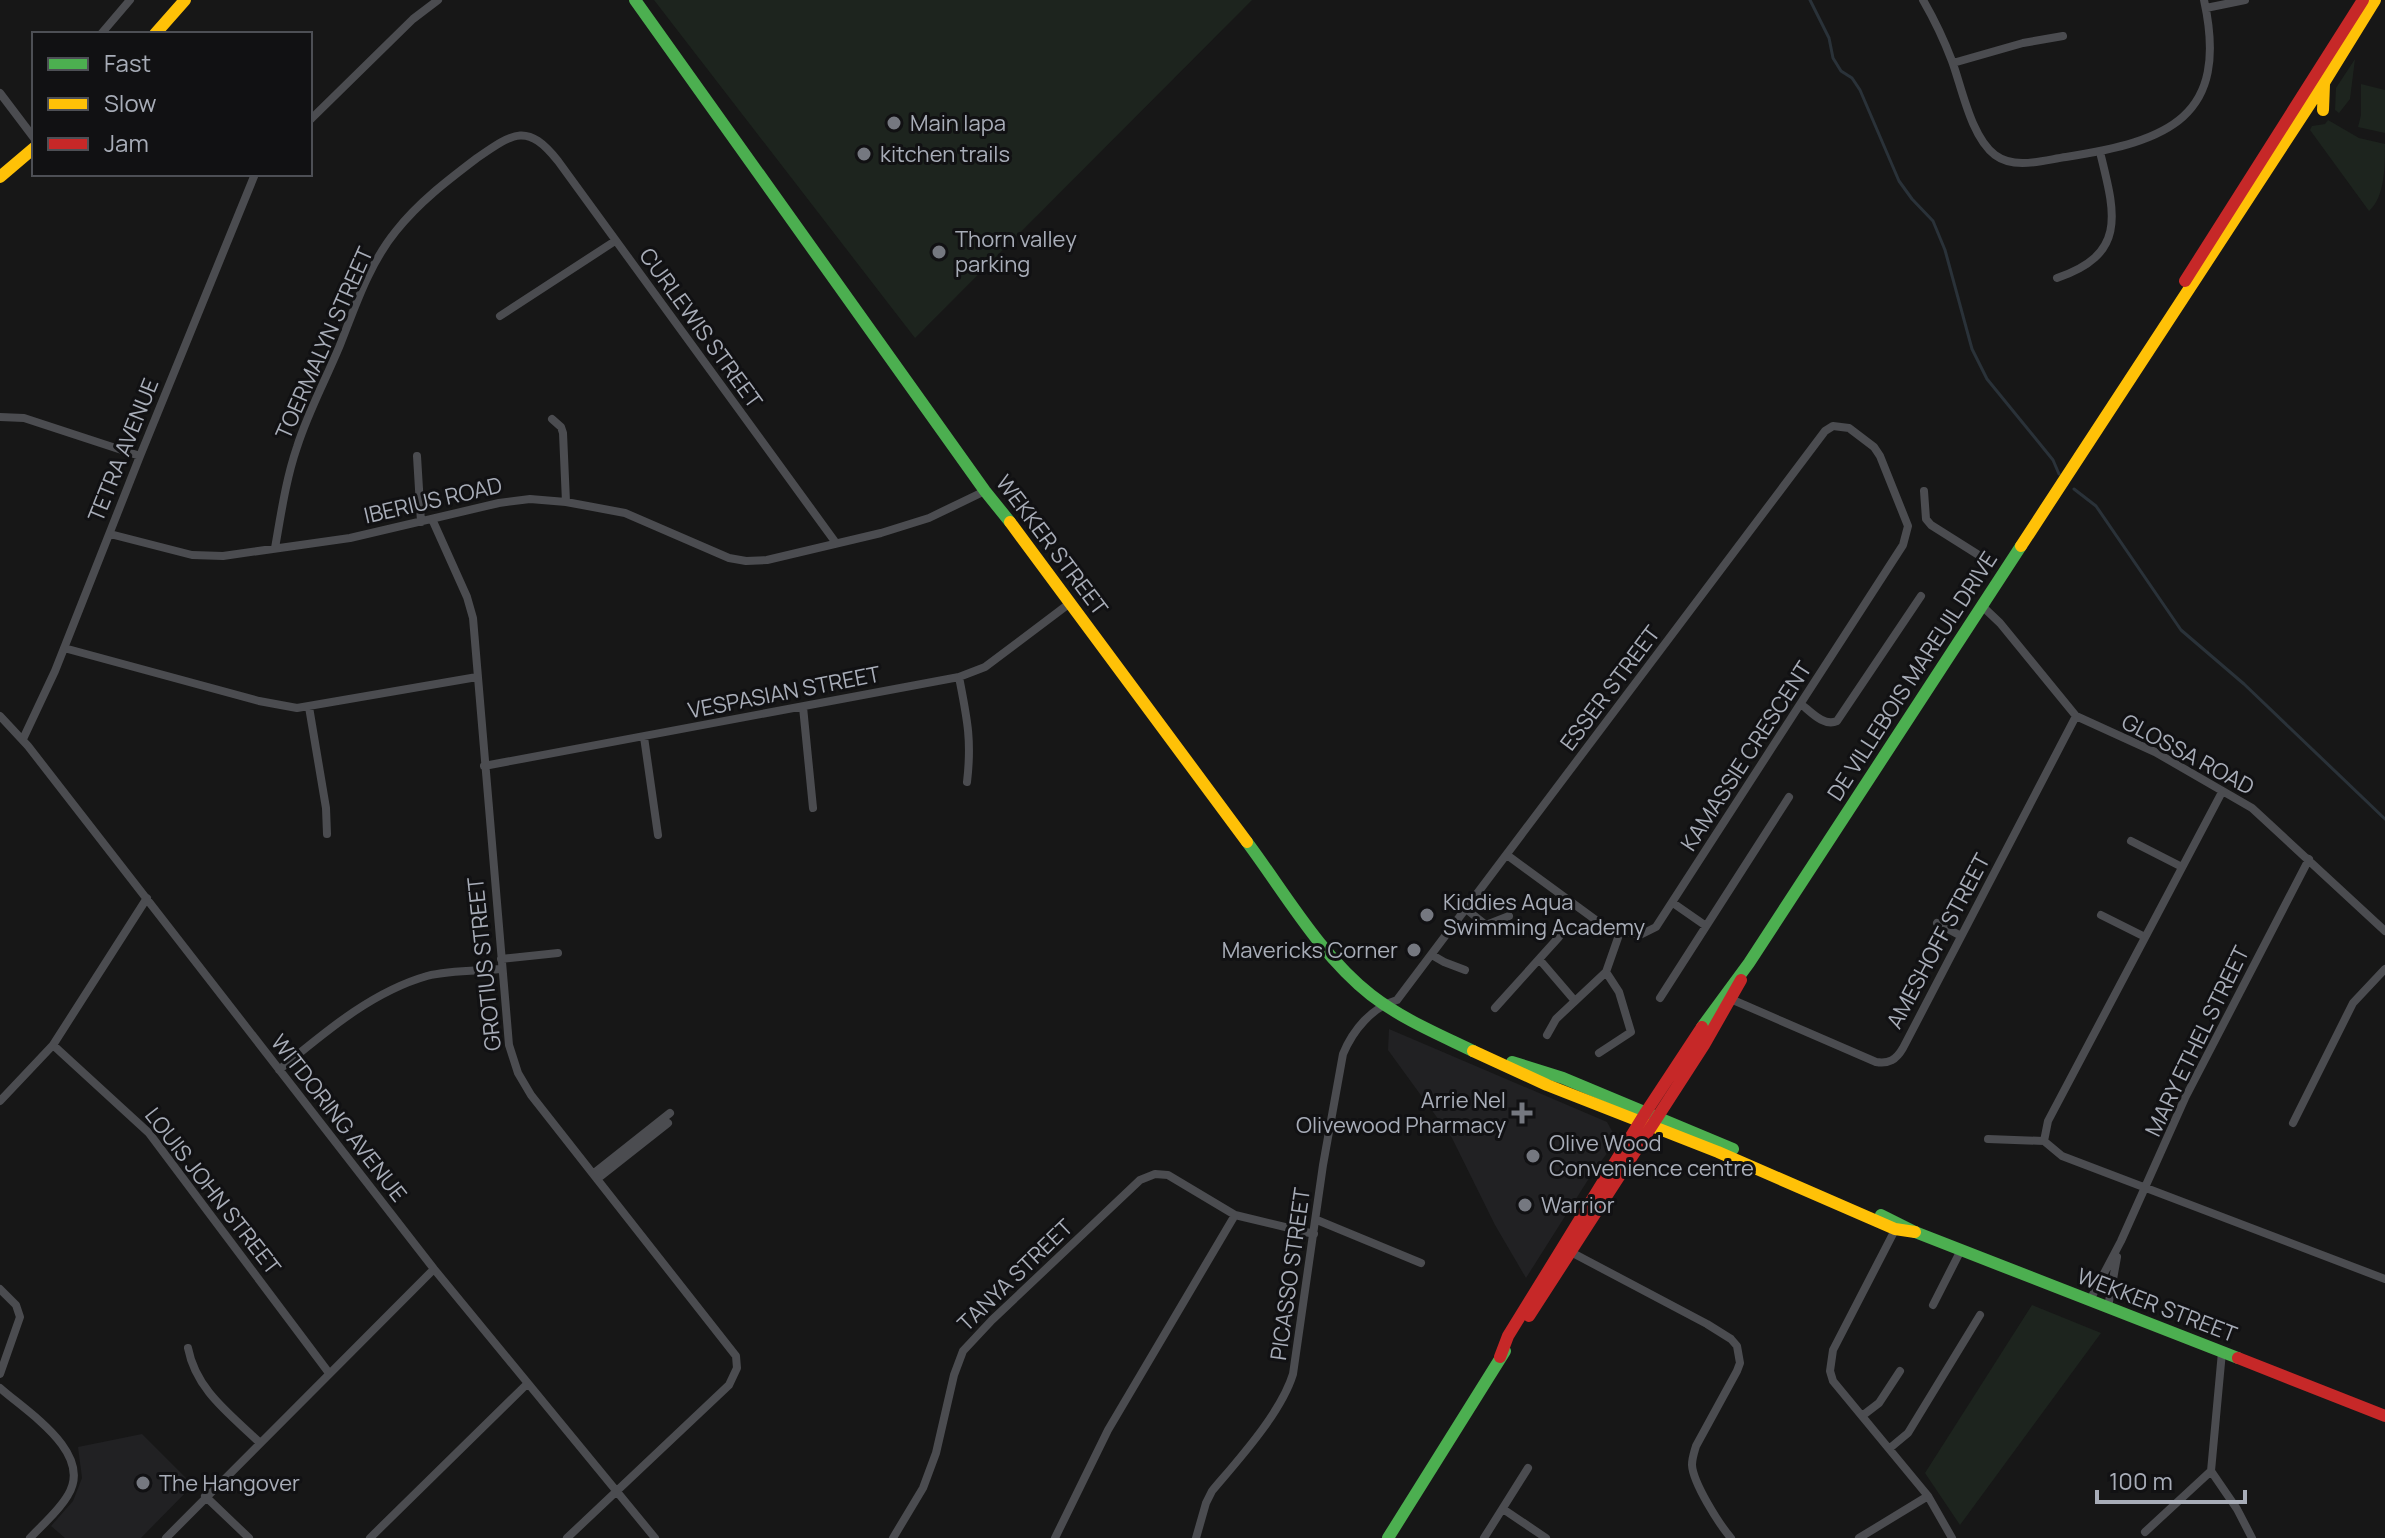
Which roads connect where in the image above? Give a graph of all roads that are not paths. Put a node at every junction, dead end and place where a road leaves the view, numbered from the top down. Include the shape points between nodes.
1 (130, 0) edge
2 (185, 0) edge
3 (438, 0) edge
4 (635, 0) edge
5 (1923, 0) edge
6 (2245, 0) edge
7 (2363, 0) edge
8 (2375, 0) edge
9 (2205, 4) edge
10 (103, 32) edge
11 (157, 32) edge
12 (2063, 36) dead end
13 (1953, 63) junction
14 (2325, 81) junction
15 (0, 93) edge
16 (2309, 103) junction
17 (2301, 116) junction
18 (312, 118) edge
19 (32, 135) edge
20 (534, 137) joint
21 (2273, 142) junction
22 (32, 150) edge
23 (2100, 152) junction
24 (254, 176) edge
25 (0, 177) edge
26 (615, 241) junction
27 (2057, 278) dead end
28 (500, 316) dead end
29 (2108, 412) junction
30 (0, 417) edge
31 (552, 419) dead end
32 (140, 456) junction
33 (417, 456) dead end
34 (985, 491) junction
35 (1924, 491) dead end
36 (566, 502) junction
37 (432, 519) junction
38 (1926, 519) junction
39 (421, 522) junction
40 (1908, 526) junction
41 (110, 534) junction
42 (836, 543) junction
43 (275, 548) junction
44 (1977, 554) dead end
45 (1921, 596) dead end
46 (1070, 603) junction
47 (1981, 605) junction
48 (64, 648) junction
49 (477, 677) junction
50 (959, 677) junction
51 (1801, 704) junction
52 (309, 707) junction
53 (803, 707) junction
54 (0, 716) edge
55 (2076, 716) junction
56 (644, 737) junction
57 (23, 739) junction
58 (484, 766) junction
59 (967, 782) dead end
60 (2222, 792) junction
61 (1789, 797) dead end
62 (813, 808) dead end
63 (327, 834) dead end
64 (658, 835) dead end
65 (2131, 841) dead end
66 (1507, 855) junction
67 (2309, 859) junction
68 (2182, 867) junction
69 (147, 898) junction
70 (1673, 903) junction
71 (1466, 909) junction
72 (2101, 915) dead end
73 (1509, 916) dead end
74 (1937, 923) dead end
75 (1706, 926) junction
76 (2385, 931) edge
77 (1620, 932) junction
78 (1961, 936) junction
79 (1559, 937) dead end
80 (2145, 937) junction
81 (558, 953) dead end
82 (1432, 955) junction
83 (501, 959) junction
84 (1539, 959) junction
85 (502, 969) junction
86 (2385, 969) edge
87 (1465, 970) dead end
88 (1606, 972) junction
89 (1660, 998) dead end
90 (1727, 998) junction
91 (1575, 1001) junction
92 (1384, 1004) junction
93 (1495, 1008) dead end
94 (1547, 1035) dead end
95 (53, 1045) junction
96 (1599, 1053) dead end
97 (279, 1070) junction
98 (0, 1101) edge
99 (670, 1113) dead end
100 (1649, 1119) junction
101 (668, 1123) dead end
102 (2293, 1123) dead end
103 (1988, 1139) dead end
104 (2044, 1141) junction
105 (595, 1176) junction
106 (2146, 1187) junction
107 (1235, 1215) junction
108 (1317, 1220) junction
109 (1897, 1225) junction
110 (1314, 1234) junction
111 (2121, 1241) junction
112 (1566, 1250) junction
113 (1961, 1250) junction
114 (1421, 1263) dead end
115 (434, 1269) junction
116 (2385, 1279) edge
117 (0, 1289) edge
118 (2090, 1300) junction
119 (1933, 1305) dead end
120 (2108, 1307) junction
121 (1980, 1315) dead end
122 (188, 1348) dead end
123 (2222, 1352) junction
124 (1900, 1371) dead end
125 (329, 1373) junction
126 (0, 1374) edge
127 (527, 1384) junction
128 (0, 1388) edge
129 (1862, 1416) junction
130 (2385, 1416) edge
131 (259, 1442) junction
132 (1890, 1448) junction
133 (1528, 1468) dead end
134 (2211, 1471) junction
135 (617, 1491) junction
136 (205, 1496) junction
137 (1928, 1496) junction
138 (1503, 1509) junction
139 (2145, 1532) dead end
140 (30, 1538) edge
141 (166, 1538) edge
142 (249, 1538) edge
143 (370, 1538) edge
144 (567, 1538) edge
145 (655, 1538) edge
146 (893, 1538) edge
147 (1055, 1538) edge
148 (1196, 1538) edge
149 (1388, 1538) edge
150 (1484, 1538) edge
151 (1546, 1538) edge
152 (1731, 1538) edge
153 (1859, 1538) edge
154 (1952, 1538) edge
155 (2252, 1538) edge

1 - 10 street
2 - 11 street
3 - 18 street
4 - 34 street, WEKKER STREET
5 - 13 street
6 - 9 street
7 - 21 street, DE VILLEBOIS MAREUIL DRIVE
8 - 14 street, DE VILLEBOIS MAREUIL DRIVE
9 - 23 street via 2210,66 2205,88 2189,113 2162,132
12 - 13 street
13 - 23 street via 1982,139 2001,158 2031,162
14 - 16 street, DE VILLEBOIS MAREUIL DRIVE
14 - 17 street via 2325,111
15 - 19 street
16 - 17 street, DE VILLEBOIS MAREUIL DRIVE
16 - 21 street
17 - 29 street, DE VILLEBOIS MAREUIL DRIVE
20 - 26 street, CURLEWIS STREET via 546,145
20 - 43 street, TOERMALYN STREET via 518,136 495,145 440,185 389,241 365,283 297,445
21 - 29 street, DE VILLEBOIS MAREUIL DRIVE
22 - 25 street
23 - 27 street via 2112,211 2108,238 2091,263
24 - 32 street, TETRA AVENUE
26 - 28 street
26 - 42 street, CURLEWIS STREET
29 - 47 street, DE VILLEBOIS MAREUIL DRIVE
30 - 32 street via 24,418
31 - 36 street via 563,433
32 - 41 street, TETRA AVENUE
33 - 39 street
34 - 42 street, IBERIUS ROAD via 929,518
34 - 46 street, WEKKER STREET
35 - 38 street
36 - 37 street, IBERIUS ROAD via 514,500
36 - 42 street, IBERIUS ROAD via 625,513 746,561
37 - 39 street, IBERIUS ROAD
37 - 49 street, GROTIUS STREET via 471,608
38 - 40 street
38 - 44 street
39 - 43 street, IBERIUS ROAD
40 - 51 street, KAMASSIE CRESCENT via 1903,545
40 - 66 street, ESSER STREET via 1874,447 1845,427 1825,431
41 - 43 street, IBERIUS ROAD via 192,555
41 - 48 street, TETRA AVENUE
45 - 51 street via 1837,721 1828,723
46 - 50 street, VESPASIAN STREET via 985,667
46 - 92 street, WEKKER STREET via 1330,955
47 - 55 street, GLOSSA ROAD
47 - 90 street, DE VILLEBOIS MAREUIL DRIVE
48 - 52 street via 283,707
48 - 57 street, TETRA AVENUE
49 - 52 street
49 - 58 street, GROTIUS STREET
50 - 53 street, VESPASIAN STREET
50 - 59 street via 970,734
51 - 70 street, KAMASSIE CRESCENT
52 - 63 street
53 - 56 street, VESPASIAN STREET
53 - 62 street
54 - 57 street, WITDORING AVENUE
55 - 60 street, GLOSSA ROAD via 2155,752
55 - 78 street, AMESHOFF STREET
56 - 58 street, VESPASIAN STREET
56 - 64 street
57 - 69 street, WITDORING AVENUE
58 - 83 street, GROTIUS STREET
60 - 67 street, GLOSSA ROAD via 2252,808
60 - 68 street
61 - 75 street
65 - 68 street
66 - 71 street, ESSER STREET
66 - 77 street via 1598,923
67 - 76 street, GLOSSA ROAD
67 - 106 street, MARY ETHEL STREET via 2185,1098
68 - 80 street
69 - 95 street
69 - 97 street, WITDORING AVENUE
70 - 75 street
70 - 77 street, KAMASSIE CRESCENT via 1650,932
71 - 73 street via 1486,925
71 - 82 street, ESSER STREET
72 - 80 street
74 - 78 street
75 - 89 street
77 - 88 street
78 - 90 street, AMESHOFF STREET via 1898,1055 1885,1063
79 - 84 street
80 - 104 street via 2048,1121
81 - 83 street
82 - 87 street
82 - 92 street, ESSER STREET via 1397,1000
83 - 85 street, GROTIUS STREET
84 - 91 street
84 - 93 street
85 - 97 street via 435,975 404,986 354,1011
85 - 105 street, GROTIUS STREET via 509,1045 518,1073
86 - 102 street via 2353,1003
88 - 91 street
88 - 96 street via 1619,992 1631,1032
90 - 100 street, DE VILLEBOIS MAREUIL DRIVE
91 - 94 street
92 - 100 street, WEKKER STREET via 1547,1085
92 - 108 street, PICASSO STREET via 1357,1030 1343,1054
95 - 98 street
95 - 125 street, LOUIS JOHN STREET via 149,1133
97 - 115 street, WITDORING AVENUE
99 - 105 street
100 - 109 street, WEKKER STREET
100 - 112 street, DE VILLEBOIS MAREUIL DRIVE
101 - 105 street
103 - 104 street
104 - 106 street via 2062,1156
105 - 135 street, GROTIUS STREET via 729,1345 737,1368 729,1385
106 - 111 street, MARY ETHEL STREET
106 - 116 street
107 - 110 street
107 - 146 street, TANYA STREET via 1168,1175 1149,1175 1134,1185 963,1351 923,1488
107 - 147 street via 1108,1430
108 - 110 street, PICASSO STREET
108 - 114 street
109 - 113 street, WEKKER STREET
109 - 129 street via 1831,1356 1833,1381
110 - 148 street, PICASSO STREET via 1290,1384 1212,1491
111 - 118 street, MARY ETHEL STREET
111 - 120 street, MARY ETHEL STREET
112 - 149 street, DE VILLEBOIS MAREUIL DRIVE
112 - 152 street via 1707,1324 1737,1346 1740,1363 1692,1459 1706,1499
113 - 118 street, WEKKER STREET
113 - 119 street
115 - 125 street
115 - 127 street, WITDORING AVENUE
117 - 126 street via 20,1317
118 - 120 street, WEKKER STREET
120 - 123 street, WEKKER STREET
121 - 132 street via 1908,1433
122 - 131 street via 206,1390
123 - 130 street, WEKKER STREET
123 - 134 street
124 - 129 street via 1879,1403
125 - 131 street
127 - 135 street, WITDORING AVENUE
127 - 143 street
128 - 140 street via 62,1442 72,1461 68,1495
129 - 132 street
131 - 136 street
132 - 137 street
133 - 138 street
134 - 139 street
134 - 155 street
135 - 144 street
135 - 145 street, WITDORING AVENUE
136 - 141 street
136 - 142 street
137 - 153 street
137 - 154 street
138 - 150 street
138 - 151 street

